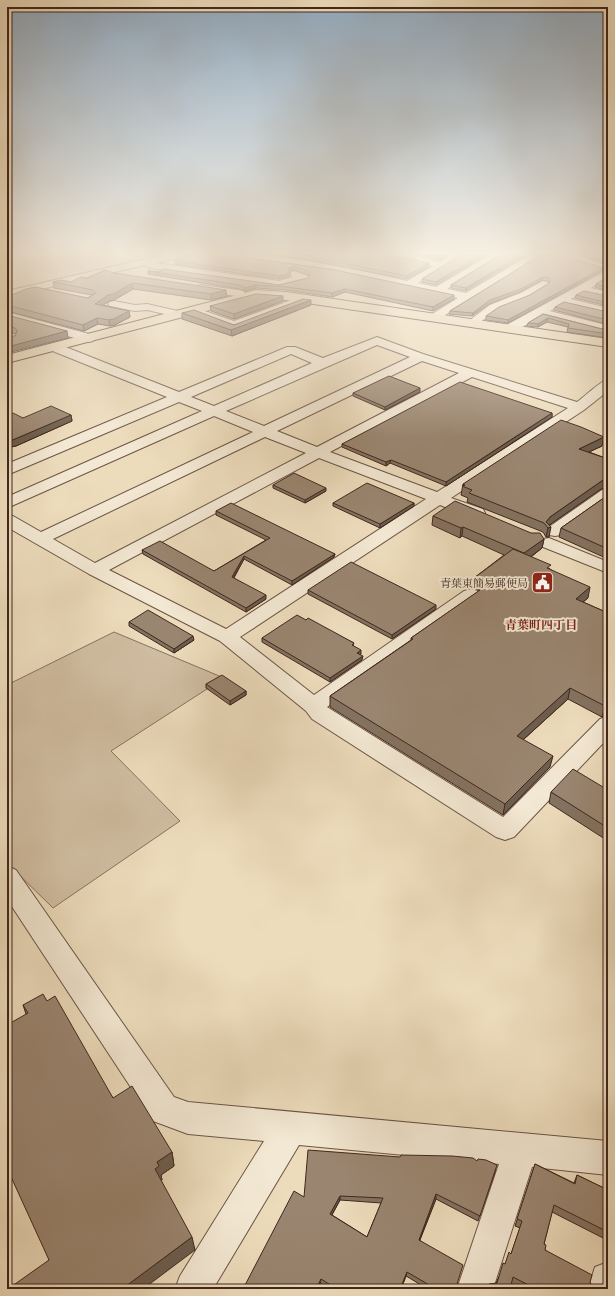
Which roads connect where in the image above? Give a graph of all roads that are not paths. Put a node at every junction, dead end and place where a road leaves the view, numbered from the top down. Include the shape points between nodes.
1 (10, 315) edge
2 (173, 315) edge
3 (208, 315) edge
4 (259, 315) edge
5 (416, 315) edge
6 (437, 315) edge
7 (483, 315) edge
8 (534, 315) edge
9 (560, 315) edge
10 (433, 318) junction
11 (472, 324) junction
12 (605, 324) edge
13 (509, 329) junction
14 (89, 338) junction
15 (582, 340) junction
16 (608, 343) edge
17 (54, 347) junction
18 (423, 358) junction
19 (7, 359) edge
20 (323, 363) junction
21 (470, 373) junction
22 (607, 387) edge
23 (178, 397) junction
24 (579, 407) junction
25 (215, 411) junction
26 (265, 432) junction
27 (318, 453) junction
28 (7, 470) edge
29 (608, 493) edge
30 (441, 498) junction
31 (7, 503) edge
32 (492, 519) edge
33 (7, 520) edge
34 (40, 539) junction
35 (608, 568) edge
36 (95, 570) junction
37 (471, 595) edge
38 (227, 637) junction
39 (314, 706) junction
40 (608, 724) edge
41 (7, 877) edge
42 (291, 1127) junction
43 (521, 1149) junction
44 (608, 1158) edge
45 (608, 1280) edge
46 (193, 1289) edge
47 (475, 1289) edge
48 (606, 1289) edge

1 - 14 street
2 - 14 main road
3 - 4 street via 234,325
5 - 10 main road
6 - 10 street
7 - 11 street
8 - 13 street
9 - 12 street
10 - 11 main road
11 - 13 main road
12 - 15 street
13 - 15 main road
14 - 17 main road
15 - 16 main road
17 - 19 main road
17 - 23 street
18 - 20 street via 377,341
18 - 21 street
18 - 26 street via 420,357
20 - 23 street via 291,350
20 - 25 street
21 - 24 street
21 - 27 street
22 - 24 street
23 - 25 street
23 - 28 street
24 - 30 street
25 - 26 street
25 - 31 street
26 - 27 street
26 - 34 street
27 - 30 street
27 - 36 street
29 - 35 street via 552,537
30 - 32 street
30 - 38 street
33 - 34 street
34 - 36 street
36 - 38 street
37 - 39 street
38 - 39 street
39 - 40 street via 320,714 505,830
41 - 42 street via 164,1110 208,1121
42 - 43 street
42 - 46 street
43 - 44 street
43 - 47 street
45 - 48 street

